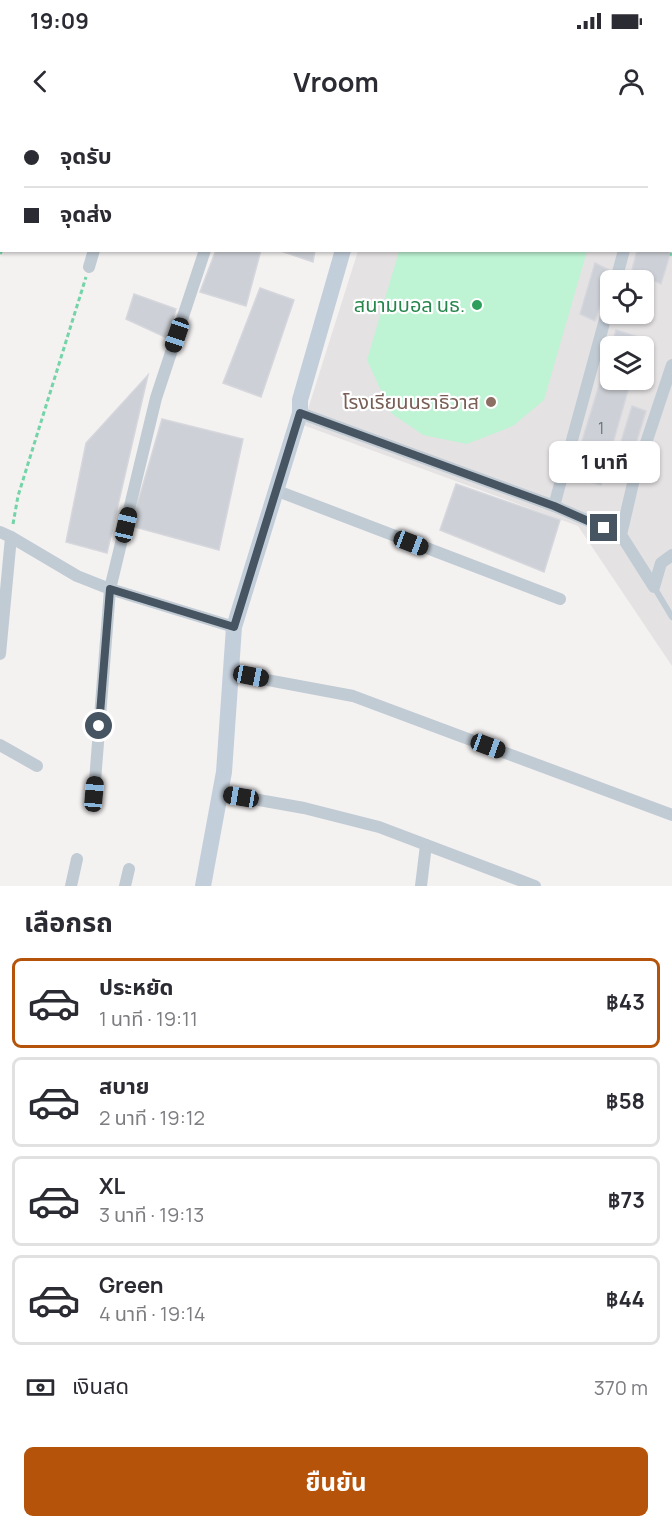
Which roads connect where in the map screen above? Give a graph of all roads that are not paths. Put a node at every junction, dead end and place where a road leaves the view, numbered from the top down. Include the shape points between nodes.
1 (93, 252) edge
2 (205, 252) edge
3 (342, 252) edge
4 (623, 252) edge
5 (89, 267) road end
6 (619, 270) edge
7 (604, 324) edge
8 (672, 364) edge
9 (300, 413) junction
10 (275, 490) junction
11 (554, 506) junction
12 (6, 534) edge
13 (621, 535) junction
14 (672, 555) edge
15 (654, 587) junction
16 (110, 589) junction
17 (560, 599) dead end
18 (672, 617) edge
19 (234, 627) junction
20 (0, 654) edge
21 (230, 673) junction
22 (0, 745) edge
23 (37, 766) dead end
24 (220, 793) junction
25 (94, 794) dead end
26 (672, 815) edge
27 (426, 844) junction
28 (77, 859) dead end
29 (129, 869) dead end
30 (71, 886) edge
31 (125, 886) edge
32 (203, 886) edge
33 (421, 886) edge
34 (535, 886) edge

1 - 5 street
2 - 16 street via 156,398
3 - 9 main road via 300,400
4 - 6 street
7 - 11 street
8 - 13 street via 634,478
9 - 10 main road
9 - 11 street
10 - 17 street
10 - 19 main road
11 - 13 street
12 - 16 street via 77,576
12 - 20 street
13 - 15 street
14 - 15 street via 661,563
15 - 18 lane
16 - 19 street
16 - 25 street
19 - 21 main road
21 - 24 main road
21 - 26 street via 353,696
22 - 23 street
24 - 27 street via 304,808 379,827
24 - 32 main road
27 - 33 street
27 - 34 street
28 - 30 street
29 - 31 street

